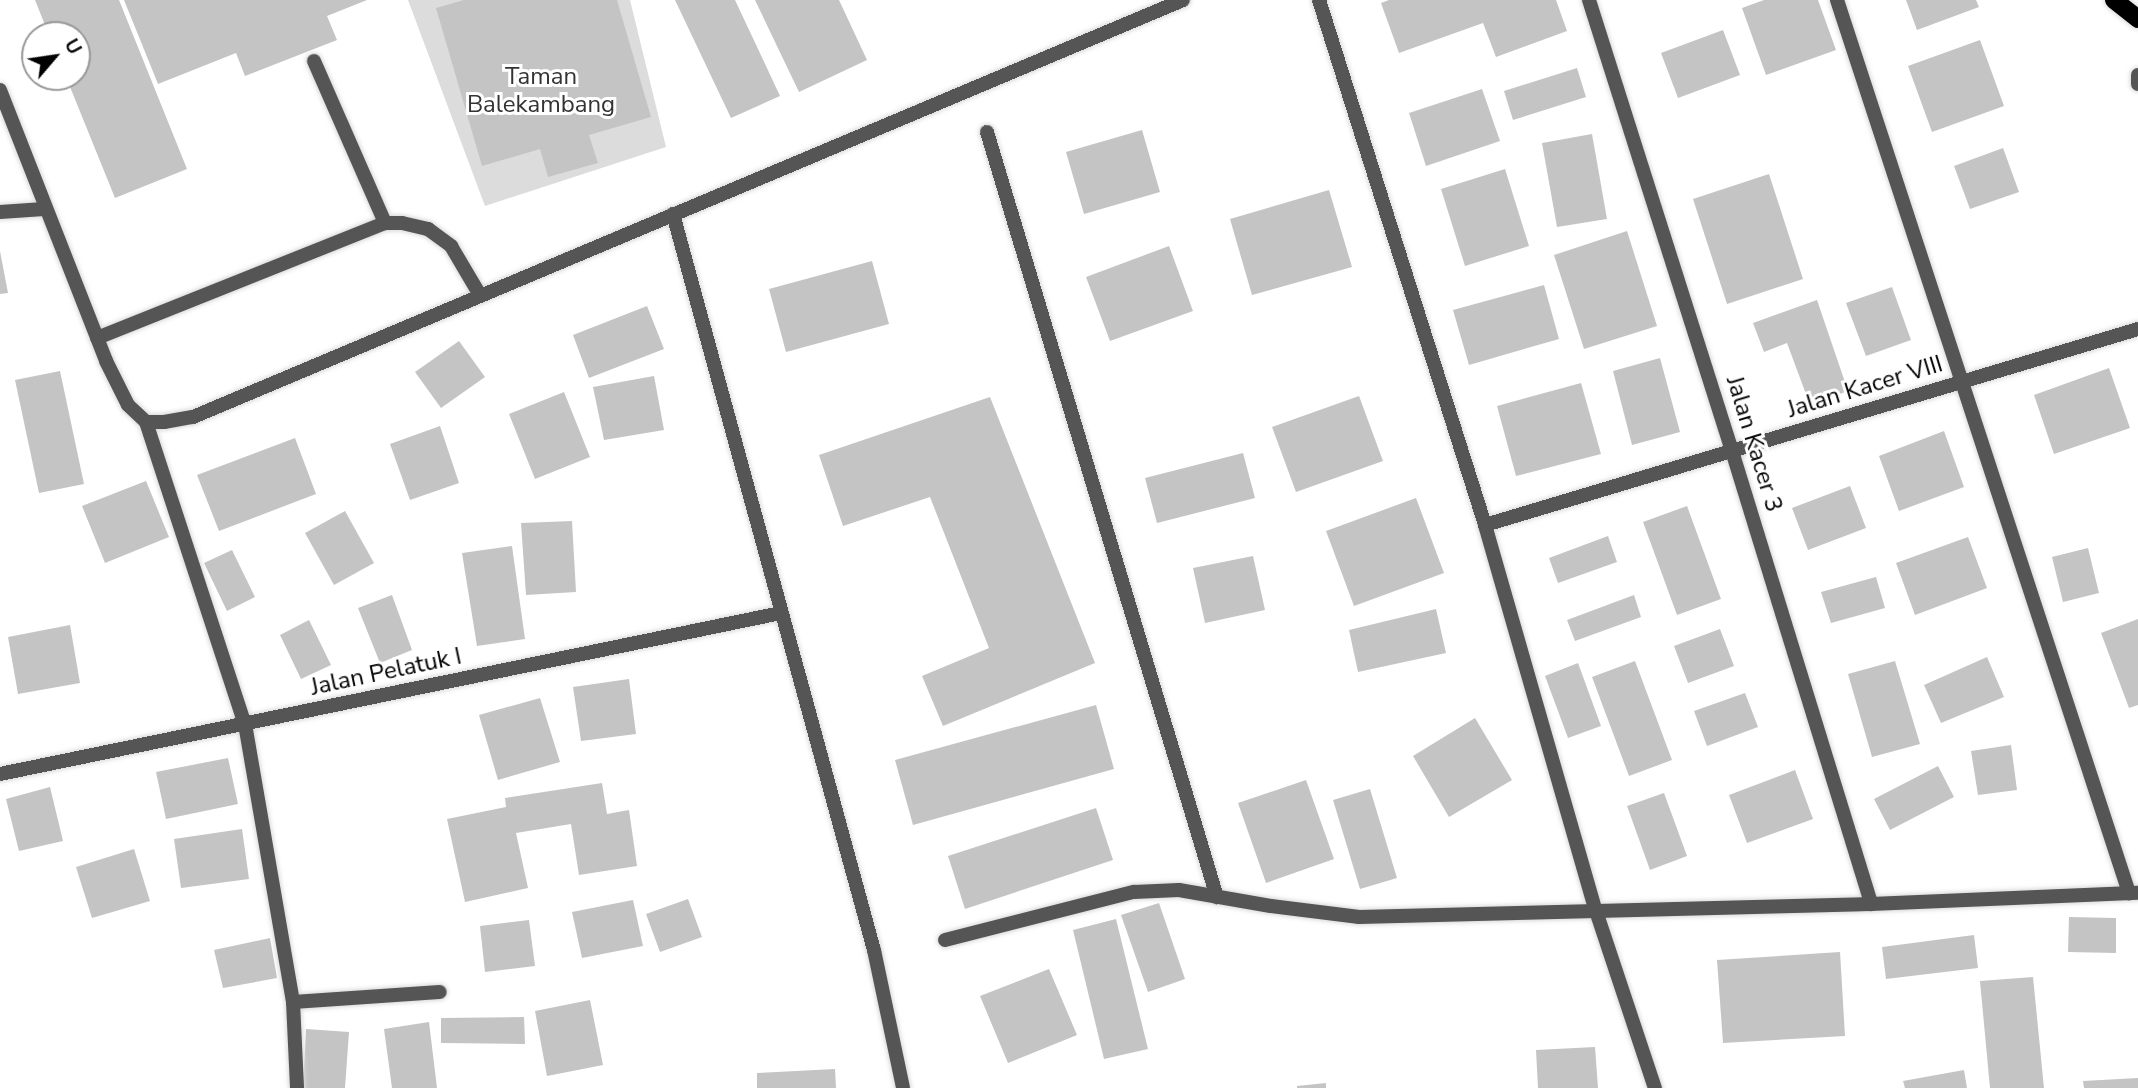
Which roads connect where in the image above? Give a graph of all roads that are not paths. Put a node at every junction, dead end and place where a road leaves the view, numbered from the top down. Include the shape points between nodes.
1 (1182, 0) edge
2 (1319, 0) edge
3 (1589, 0) edge
4 (1837, 0) edge
5 (2114, 0) edge
6 (2138, 19) edge
7 (314, 61) dead end
8 (2138, 75) edge
9 (2138, 84) edge
10 (0, 90) edge
11 (987, 132) dead end
12 (44, 209) junction
13 (0, 212) edge
14 (673, 214) junction
15 (385, 223) junction
16 (480, 295) junction
17 (2138, 329) edge
18 (97, 338) junction
19 (1962, 382) junction
20 (146, 422) junction
21 (1732, 451) junction
22 (1485, 524) junction
23 (781, 614) junction
24 (245, 724) junction
25 (0, 774) edge
26 (2133, 893) edge
27 (1217, 897) junction
28 (1871, 904) junction
29 (1596, 911) junction
30 (945, 940) dead end
31 (440, 992) dead end
32 (293, 1002) junction
33 (297, 1088) edge
34 (903, 1088) edge
35 (1655, 1088) edge

1 - 14 street
2 - 22 street
3 - 21 street, Jalan Kacer 3
4 - 19 street
5 - 6 main road
7 - 15 street
8 - 9 street
10 - 12 street
11 - 27 street
12 - 13 street
12 - 18 street
14 - 16 street
14 - 23 street
15 - 16 street via 428,229 451,246
15 - 18 street
16 - 20 street via 193,417
17 - 19 street, Jalan Kacer VIII
18 - 20 street via 128,405
19 - 21 street, Jalan Kacer VIII
19 - 26 street
20 - 24 street
21 - 22 street, Jalan Kacer VIII
21 - 28 street, Jalan Kacer 3
22 - 29 street
23 - 24 street, Jalan Pelatuk I
23 - 34 street via 874,950
24 - 25 street, Jalan Pelatuk I
24 - 32 street
26 - 28 street
27 - 29 street via 1359,917
27 - 30 street via 1179,890 1134,892
28 - 29 street
29 - 35 street
31 - 32 street
32 - 33 street

